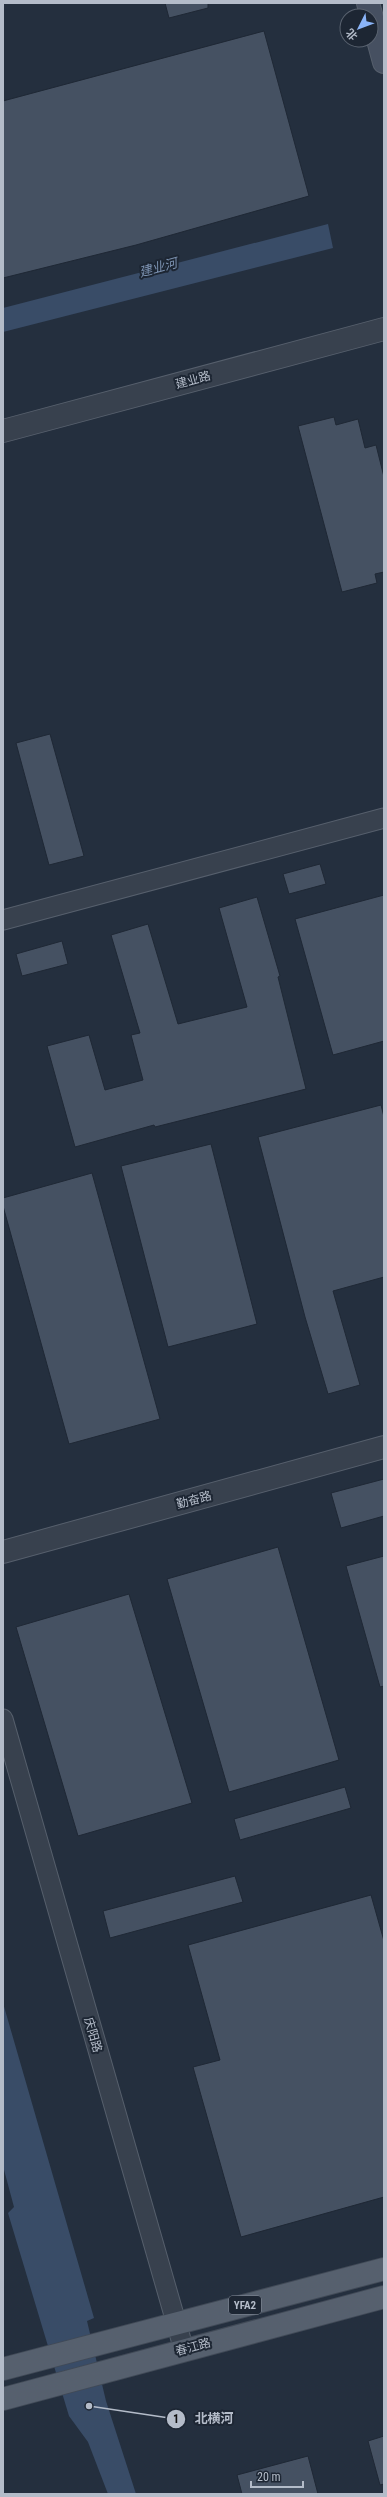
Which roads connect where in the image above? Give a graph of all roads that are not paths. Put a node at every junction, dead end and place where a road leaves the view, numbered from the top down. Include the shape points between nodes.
1 (368, 3) edge
2 (384, 62) edge
3 (384, 329) edge
4 (3, 431) edge
5 (384, 818) edge
6 (3, 920) edge
7 (384, 1447) edge
8 (3, 1552) edge
9 (3, 1719) edge
10 (384, 2269) edge
11 (384, 2297) edge
12 (176, 2323) junction
13 (184, 2350) junction
14 (3, 2369) edge
15 (3, 2399) edge

1 - 2 main road
3 - 4 street, 建业路
5 - 6 street
7 - 8 street, 勤奋路
9 - 12 street, 庆阳路
10 - 12 main road, YFA2
11 - 13 main road, 春江路 / YFA2
12 - 13 street, 庆阳路
12 - 14 main road, YFA2
13 - 15 main road, 春江路 / YFA2

